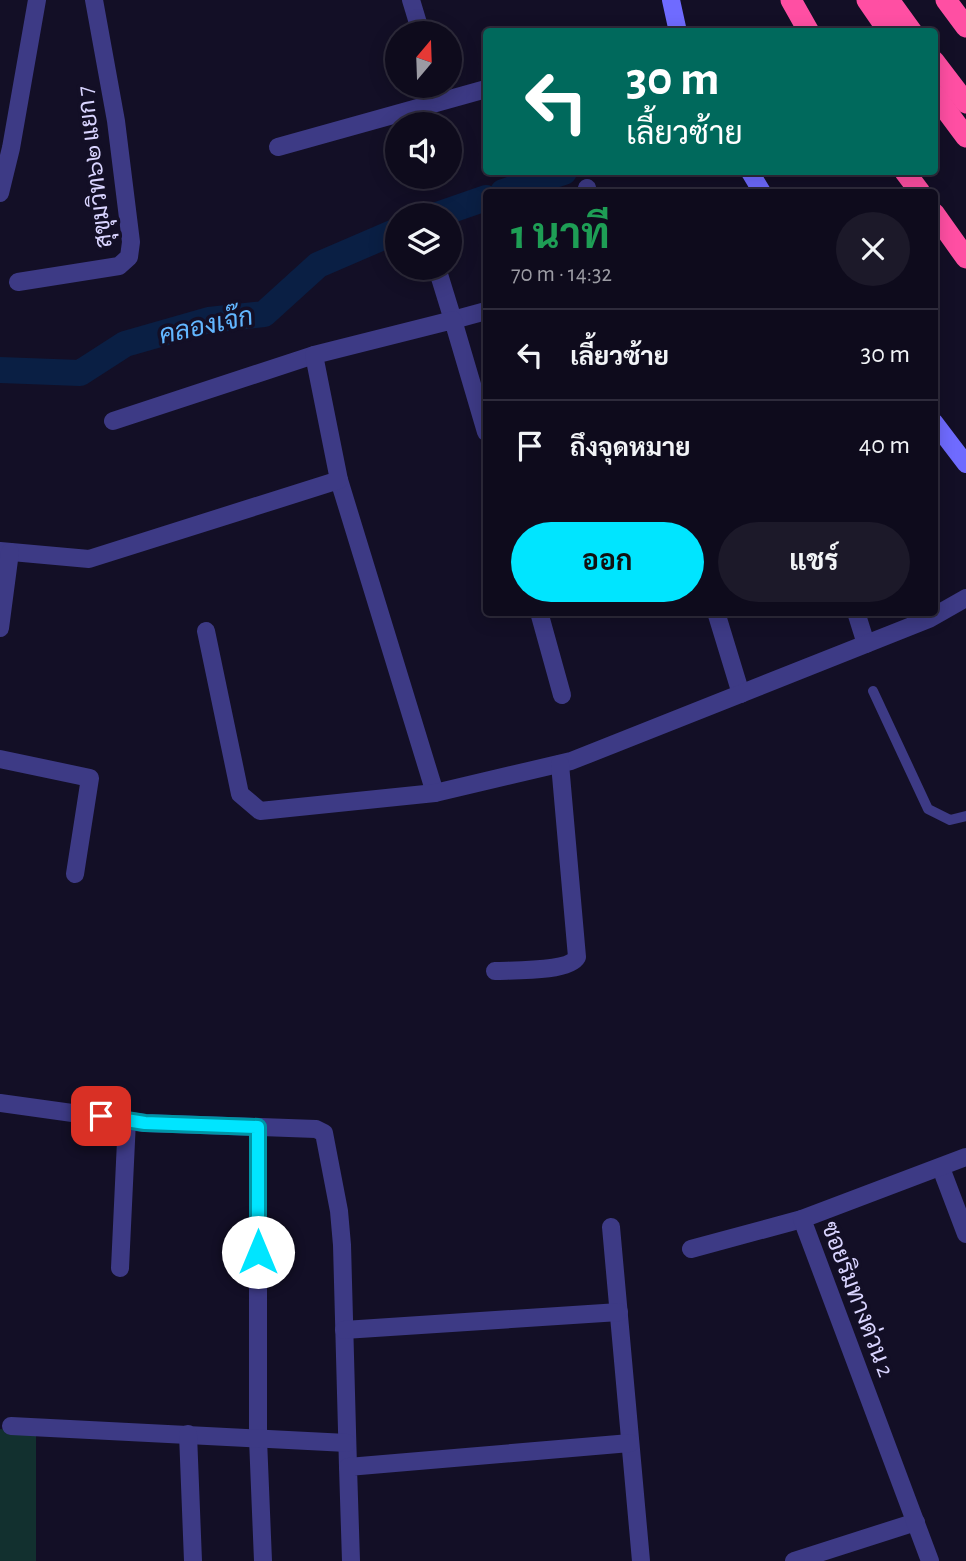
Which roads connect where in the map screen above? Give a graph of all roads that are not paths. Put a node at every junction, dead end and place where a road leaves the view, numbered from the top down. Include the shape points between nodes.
1 (37, 0) edge
2 (94, 0) edge
3 (411, 0) edge
4 (671, 0) edge
5 (791, 0) edge
6 (867, 0) edge
7 (889, 0) edge
8 (946, 0) edge
9 (417, 21) edge
10 (966, 27) edge
11 (677, 28) edge
12 (807, 28) edge
13 (887, 28) edge
14 (909, 28) edge
15 (938, 66) edge
16 (483, 89) edge
17 (462, 91) edge
18 (424, 98) edge
19 (938, 99) edge
20 (966, 103) edge
21 (966, 137) edge
22 (278, 146) dead end
23 (0, 193) edge
24 (938, 219) edge
25 (966, 258) edge
26 (440, 280) edge
27 (18, 282) dead end
28 (483, 312) edge
29 (453, 320) junction
30 (314, 355) junction
31 (113, 421) dead end
32 (483, 422) edge
33 (938, 427) edge
34 (966, 464) edge
35 (339, 480) junction
36 (5, 552) edge
37 (966, 598) edge
38 (938, 614) edge
39 (540, 616) edge
40 (717, 616) edge
41 (857, 616) edge
42 (934, 616) edge
43 (0, 628) edge
44 (206, 631) dead end
45 (866, 644) junction
46 (873, 691) dead end
47 (741, 694) junction
48 (562, 695) dead end
49 (0, 759) edge
50 (560, 764) junction
51 (435, 793) junction
52 (966, 816) edge
53 (75, 874) dead end
54 (495, 971) dead end
55 (0, 1104) edge
56 (127, 1120) junction
57 (258, 1127) junction
58 (966, 1157) edge
59 (941, 1168) junction
60 (802, 1219) junction
61 (611, 1227) dead end
62 (966, 1234) edge
63 (691, 1249) dead end
64 (120, 1268) dead end
65 (618, 1312) junction
66 (344, 1330) junction
67 (11, 1426) dead end
68 (188, 1434) junction
69 (258, 1439) junction
70 (347, 1443) junction
71 (630, 1443) junction
72 (348, 1467) junction
73 (916, 1522) junction
74 (193, 1561) edge
75 (263, 1561) edge
76 (351, 1561) edge
77 (640, 1561) edge
78 (794, 1561) edge
79 (930, 1561) edge

1 - 23 street
2 - 27 street, สุขุมวิท๖๒ แยก 7 via 116,121 129,257 119,266
3 - 9 street
4 - 11 street
5 - 12 highway
6 - 13 highway
7 - 14 highway
8 - 10 highway
15 - 20 highway
16 - 17 street
18 - 22 street
19 - 21 highway
24 - 25 highway
26 - 29 street
28 - 29 street
29 - 30 street
29 - 32 street
30 - 31 street
30 - 35 street
33 - 34 street
35 - 36 street via 89,559
35 - 51 street
36 - 43 street
37 - 38 street
39 - 48 street
40 - 47 street
41 - 45 street
42 - 45 street
44 - 51 street via 240,794 250,804 260,811
45 - 47 street
46 - 52 lane via 928,809 950,820
47 - 50 street
49 - 53 street via 90,778
50 - 51 street
50 - 54 street via 577,957 557,967
55 - 56 street
56 - 57 street
56 - 64 street
57 - 66 street via 324,1133 339,1211
57 - 69 street
58 - 59 street, ซอยริมทางด่วน 2
59 - 60 street, ซอยริมทางด่วน 2
59 - 62 street
60 - 63 street
60 - 73 street, ซอยริมทางด่วน 2
61 - 65 street
65 - 66 street
65 - 71 street
66 - 70 street
67 - 68 street
68 - 69 street
68 - 74 street
69 - 70 street
69 - 75 street
70 - 72 street
71 - 72 street
71 - 77 street
72 - 76 street
73 - 78 street
73 - 79 street, ซอยริมทางด่วน 2

